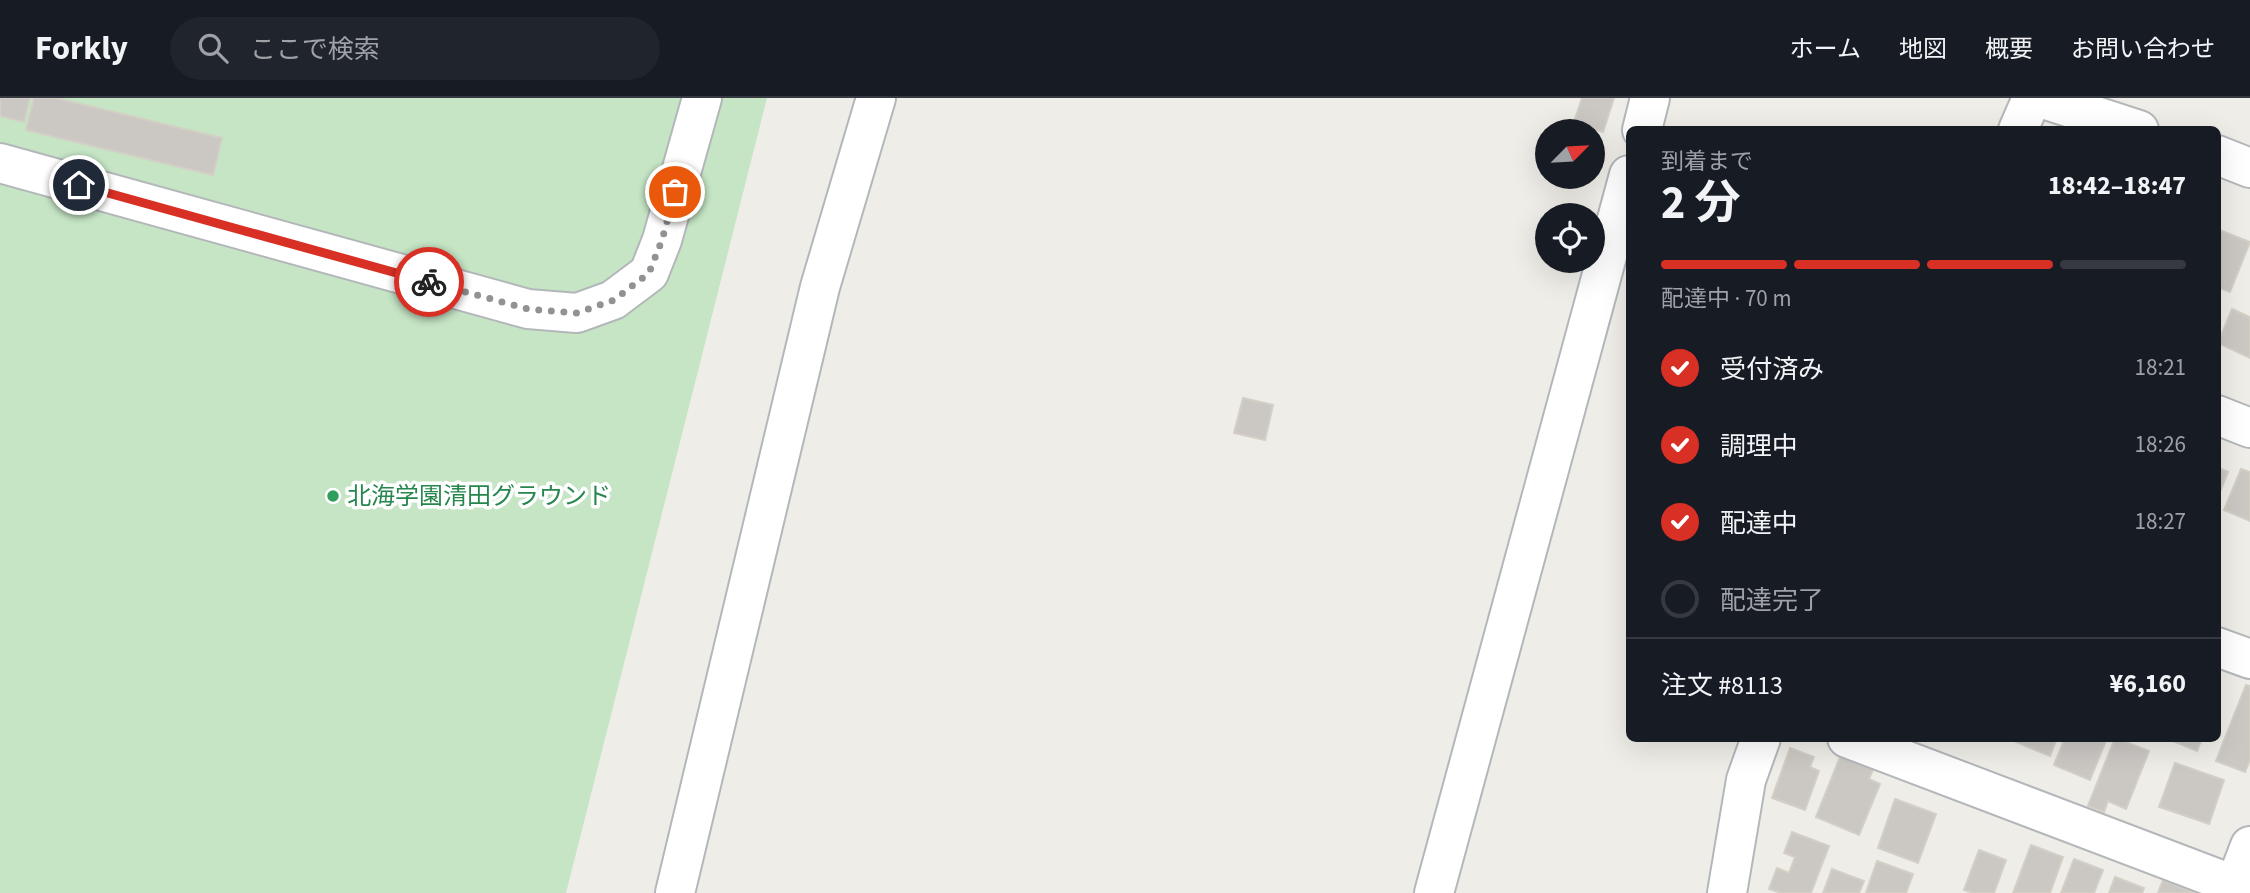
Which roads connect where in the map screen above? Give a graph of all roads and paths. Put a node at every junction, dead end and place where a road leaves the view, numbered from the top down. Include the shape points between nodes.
1 (702, 98) edge
2 (876, 98) edge
3 (1650, 98) edge
4 (2032, 98) edge
5 (2040, 98) edge
6 (1643, 126) edge
7 (2020, 126) edge
8 (2127, 126) edge
9 (2221, 157) edge
10 (0, 163) edge
11 (2250, 168) edge
12 (1626, 186) edge
13 (2221, 417) edge
14 (2250, 428) edge
15 (2221, 648) edge
16 (2250, 659) edge
17 (1760, 742) edge
18 (1857, 742) edge
19 (2250, 846) edge
20 (2239, 890) edge
21 (675, 893) edge
22 (1434, 893) edge
23 (1727, 893) edge

1 - 10 street via 649,273 614,300 577,313 528,309
2 - 21 street via 821,287
3 - 6 street
4 - 7 street
5 - 8 street
9 - 11 street
12 - 22 street
13 - 14 street
15 - 16 street
17 - 23 street via 1746,780
18 - 20 street
19 - 20 street

